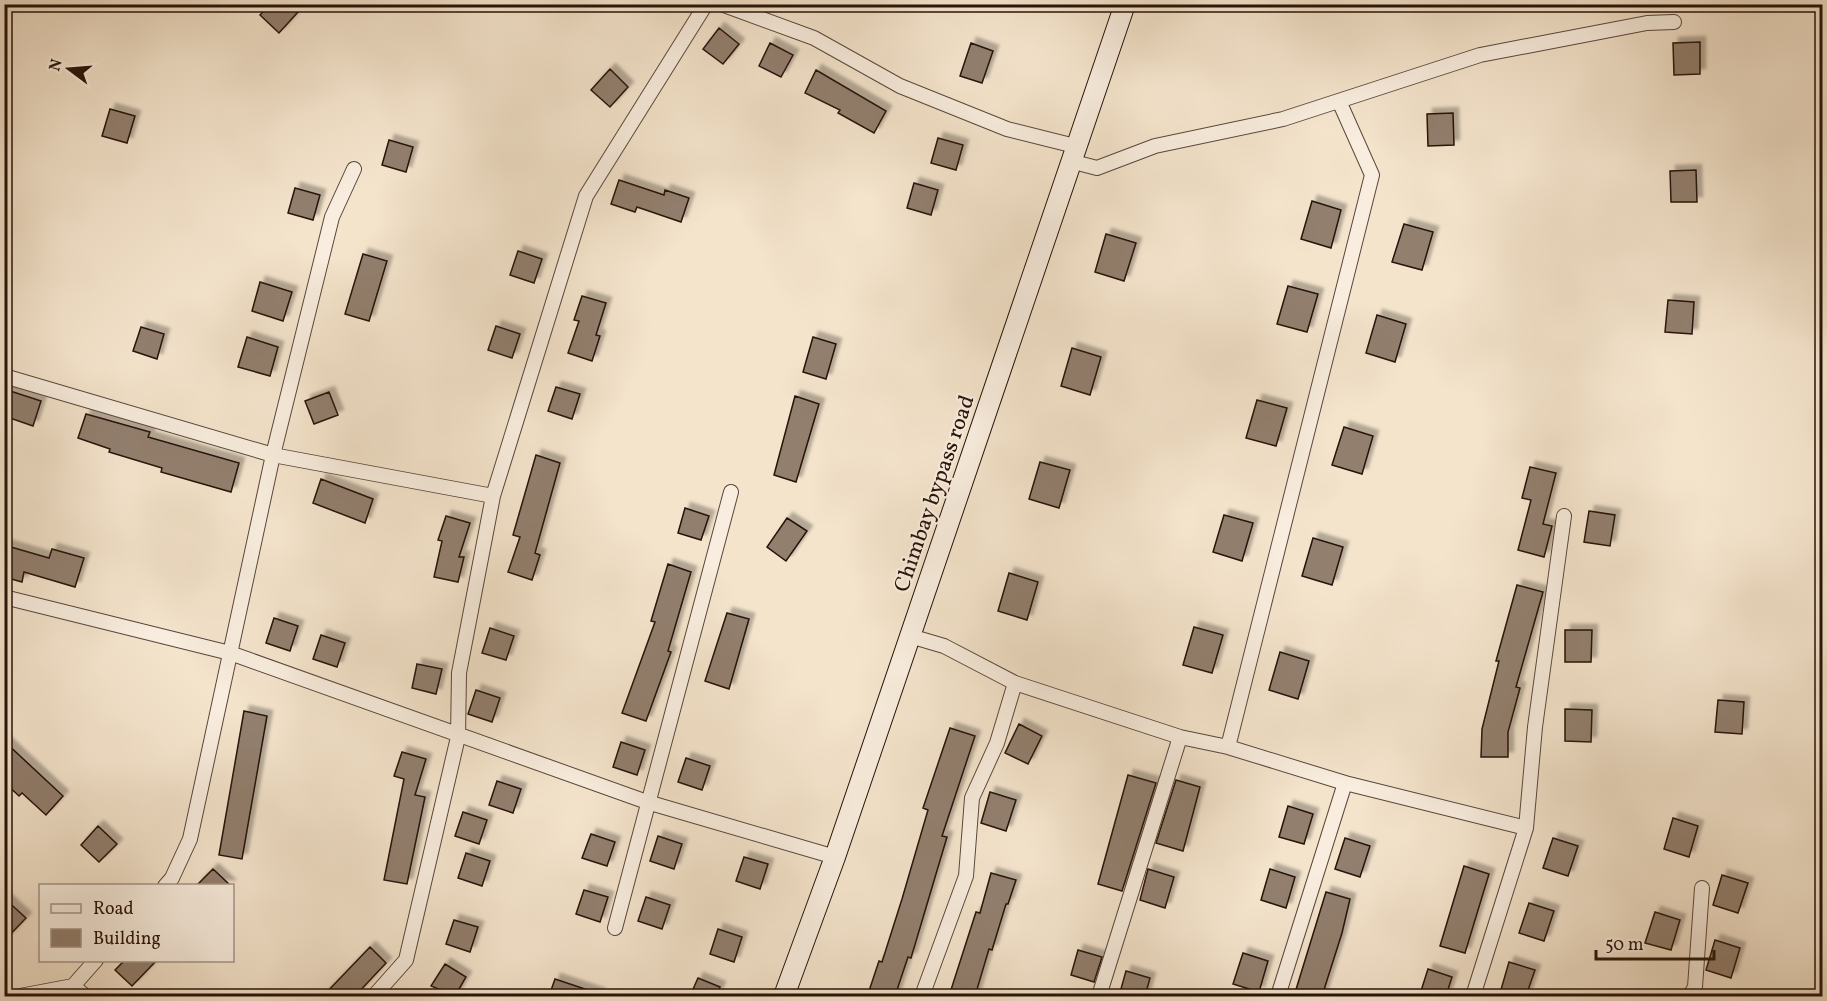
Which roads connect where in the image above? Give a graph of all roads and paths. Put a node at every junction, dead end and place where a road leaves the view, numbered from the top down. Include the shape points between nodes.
1 (706, 4) edge
2 (721, 4) edge
3 (1125, 4) edge
4 (1674, 22) dead end
5 (1339, 101) junction
6 (1073, 154) junction
7 (354, 169) dead end
8 (4, 376) edge
9 (273, 455) junction
10 (731, 492) dead end
11 (493, 496) junction
12 (1564, 516) dead end
13 (4, 597) edge
14 (910, 636) junction
15 (230, 653) junction
16 (1015, 683) junction
17 (458, 737) junction
18 (1180, 737) junction
19 (1228, 747) junction
20 (1345, 783) junction
21 (647, 802) junction
22 (1526, 828) junction
23 (835, 857) junction
24 (166, 884) edge
25 (1702, 888) dead end
26 (615, 928) dead end
27 (94, 962) edge
28 (73, 986) junction
29 (4, 992) edge
30 (9, 996) edge
31 (20, 996) edge
32 (85, 996) edge
33 (374, 996) edge
34 (784, 996) edge
35 (922, 996) edge
36 (1099, 996) edge
37 (1278, 996) edge
38 (1473, 996) edge
39 (1690, 996) edge

1 - 11 street via 586,196
2 - 6 street via 814,38 900,86
3 - 6 main road, Chimbay bypass road
4 - 5 street via 1647,23 1480,55
5 - 6 street via 1283,119 1155,146 1097,168
5 - 19 street via 1372,175
6 - 14 main road, Chimbay bypass road
7 - 9 street via 332,217
8 - 9 street
9 - 11 street
9 - 15 street
10 - 21 street
11 - 17 street via 459,673
12 - 22 street via 1535,727
13 - 15 street
14 - 16 street via 944,646
14 - 23 main road, Chimbay bypass road
15 - 17 street
15 - 24 street via 190,839
16 - 18 street
16 - 35 street via 997,744 972,798 966,876
17 - 21 street
17 - 33 street via 406,960
18 - 19 street
18 - 36 street
19 - 20 street
20 - 22 street
20 - 37 street
21 - 23 street
21 - 26 street
22 - 38 street
23 - 34 main road, Chimbay bypass road
25 - 39 street via 1695,987
27 - 28 street
28 - 31 street
28 - 32 street
29 - 30 street

